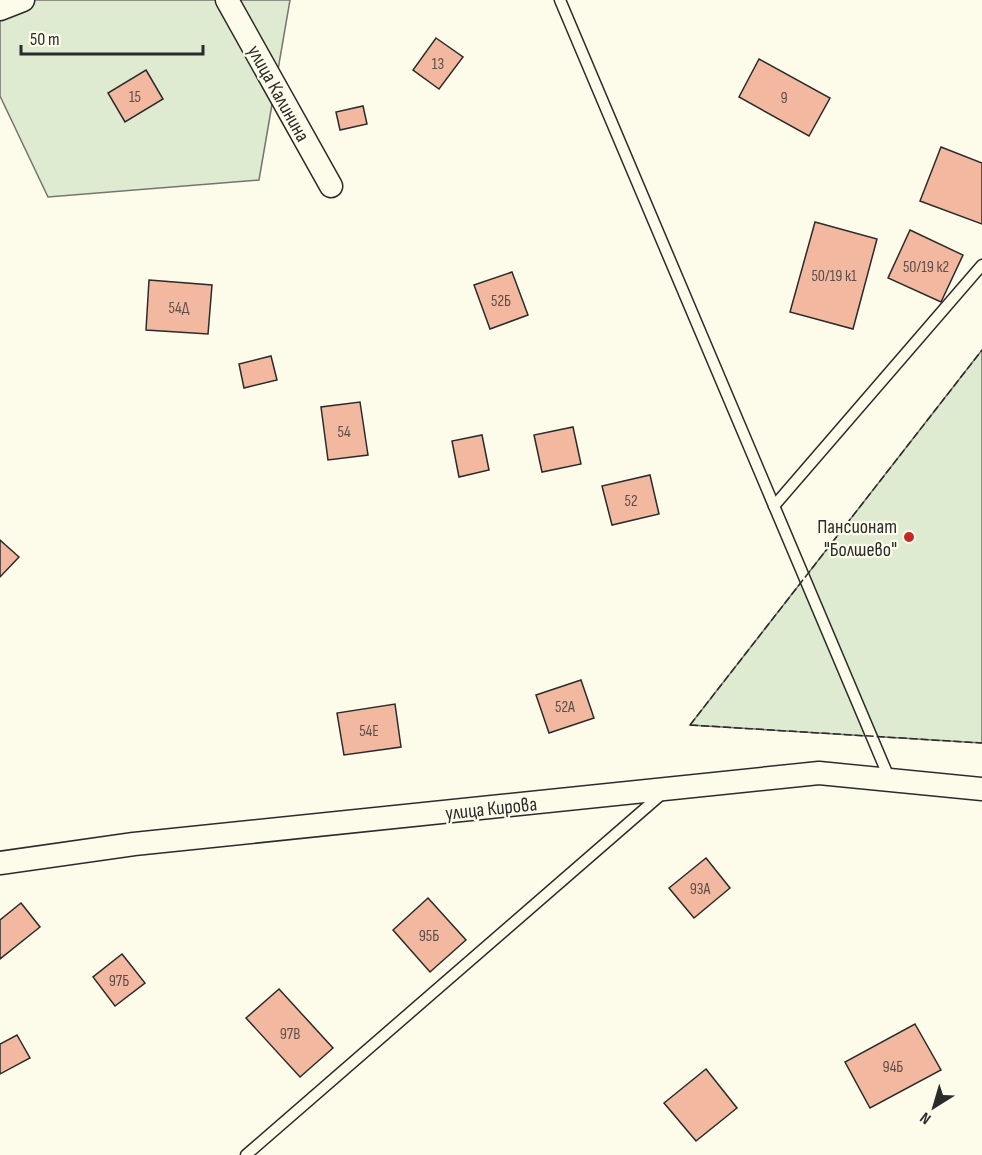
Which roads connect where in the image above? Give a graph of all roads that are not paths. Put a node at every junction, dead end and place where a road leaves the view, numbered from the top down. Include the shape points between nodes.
1 (22, 0) edge
2 (227, 0) edge
3 (560, 0) edge
4 (0, 9) edge
5 (331, 186) dead end
6 (982, 265) edge
7 (774, 506) junction
8 (890, 780) junction
9 (668, 789) junction
10 (982, 789) edge
11 (0, 863) edge
12 (246, 1155) edge

1 - 4 street
2 - 5 street, улица Калинина
3 - 7 lane
6 - 7 lane
7 - 8 lane
8 - 9 street, улица Кирова via 819,772
8 - 10 street, улица Кирова
9 - 11 street, улица Кирова via 134,844
9 - 12 lane

